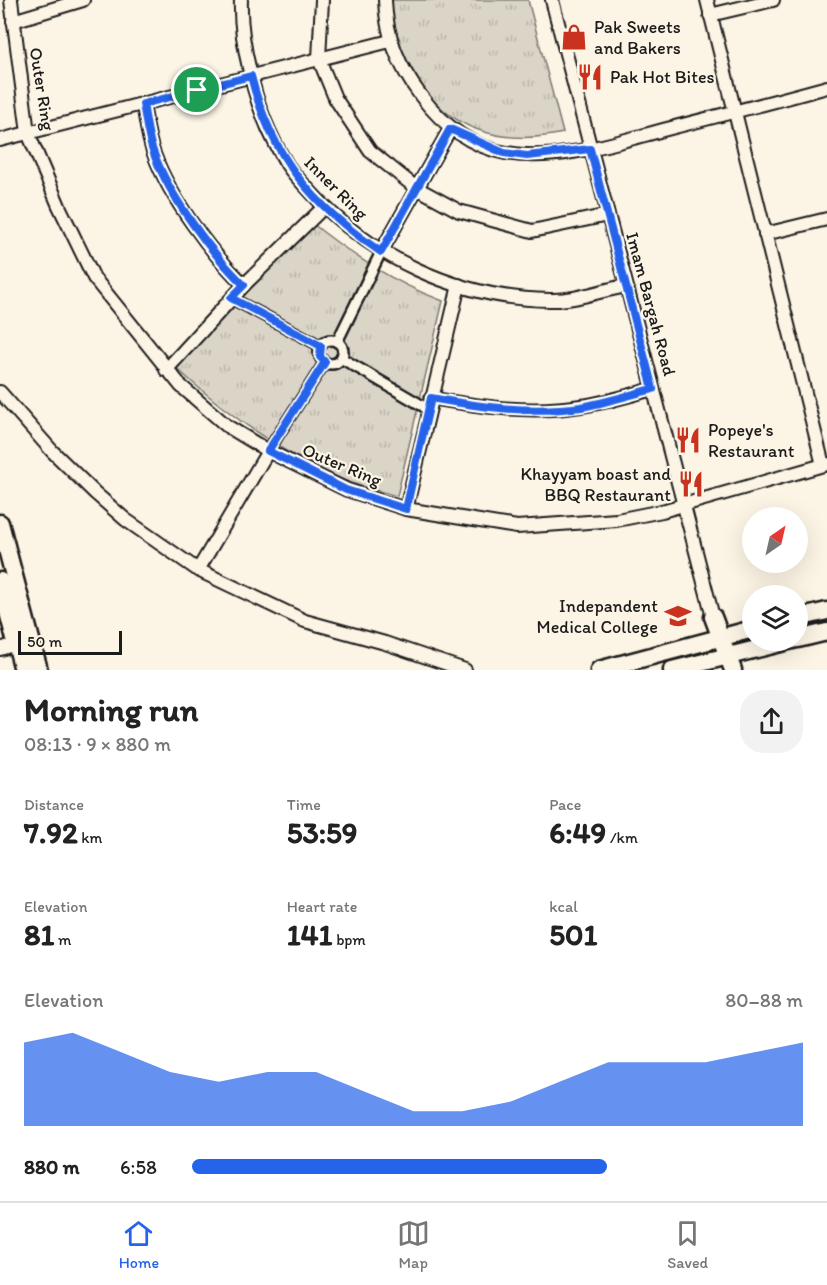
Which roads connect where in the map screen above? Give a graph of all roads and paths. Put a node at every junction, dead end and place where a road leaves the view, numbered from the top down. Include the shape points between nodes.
1 (11, 0) edge
2 (83, 0) edge
3 (241, 0) edge
4 (322, 0) edge
5 (385, 0) edge
6 (552, 0) edge
7 (707, 0) edge
8 (773, 0) edge
9 (711, 15) junction
10 (13, 21) junction
11 (390, 41) junction
12 (319, 59) junction
13 (251, 76) junction
14 (827, 87) edge
15 (143, 104) junction
16 (735, 112) junction
17 (450, 129) junction
18 (28, 133) junction
19 (0, 140) edge
20 (590, 149) junction
21 (415, 188) junction
22 (324, 207) junction
23 (608, 215) junction
24 (827, 219) edge
25 (765, 234) junction
26 (381, 252) junction
27 (244, 285) junction
28 (459, 285) junction
29 (626, 285) junction
30 (231, 298) junction
31 (337, 342) junction
32 (321, 346) junction
33 (341, 358) junction
34 (325, 362) junction
35 (165, 370) junction
36 (653, 389) junction
37 (0, 392) edge
38 (430, 404) junction
39 (268, 451) junction
40 (825, 464) edge
41 (682, 505) junction
42 (406, 509) junction
43 (0, 523) edge
44 (198, 570) junction
45 (0, 581) edge
46 (827, 611) edge
47 (808, 616) edge
48 (713, 617) joint
49 (742, 632) edge
50 (827, 632) edge
51 (808, 637) edge
52 (717, 638) junction
53 (8, 647) edge
54 (761, 651) edge
55 (724, 664) edge
56 (23, 670) edge
57 (39, 670) edge
58 (465, 670) edge
59 (599, 670) edge
60 (672, 670) edge

1 - 10 street, Outer Ring
2 - 10 street
3 - 13 street, Inner Ring via 240,18
4 - 12 street
5 - 11 street
6 - 20 street, Imam Bargah Road
7 - 9 street
8 - 9 street
9 - 16 street
10 - 18 street, Outer Ring
11 - 12 street
11 - 17 street via 410,81
12 - 13 street
12 - 21 street via 335,98 370,151
13 - 15 street
13 - 22 street, Inner Ring via 259,109 285,163
14 - 16 street
15 - 18 street
15 - 27 street via 154,154 173,191 219,261
16 - 20 street
16 - 25 street
17 - 20 street via 504,153 527,156
17 - 21 street
18 - 19 street
18 - 35 street, Outer Ring via 94,278
20 - 23 street, Imam Bargah Road
21 - 23 street via 459,211 532,231
21 - 26 street
22 - 26 street, Inner Ring
22 - 27 street
23 - 29 street, Imam Bargah Road
24 - 25 street
25 - 40 street
26 - 28 street, Inner Ring
26 - 31 street
27 - 30 street
28 - 29 street, Inner Ring via 552,300
28 - 38 street
29 - 36 street, Imam Bargah Road
30 - 32 street
30 - 35 street
31 - 32 street
31 - 33 street
32 - 34 street via 320,357
33 - 34 street via 332,364
33 - 38 street
34 - 39 street
35 - 39 street, Outer Ring via 227,426
36 - 38 street via 582,406 534,410
36 - 41 street, Imam Bargah Road
37 - 44 street via 95,493 126,520
38 - 42 street
39 - 42 street, Outer Ring via 346,490
39 - 44 street
40 - 41 street, Outer Ring
41 - 42 street, Outer Ring via 617,520 517,527
41 - 48 street, Imam Bargah Road
43 - 57 main road
44 - 58 street via 305,621 385,642
45 - 53 main road
46 - 47 main road
48 - 52 main road, Imam Bargah Road
49 - 52 main road
50 - 51 main road
52 - 55 main road, Imam Bargah Road
52 - 59 main road
53 - 56 main road
54 - 55 main road
55 - 60 main road

